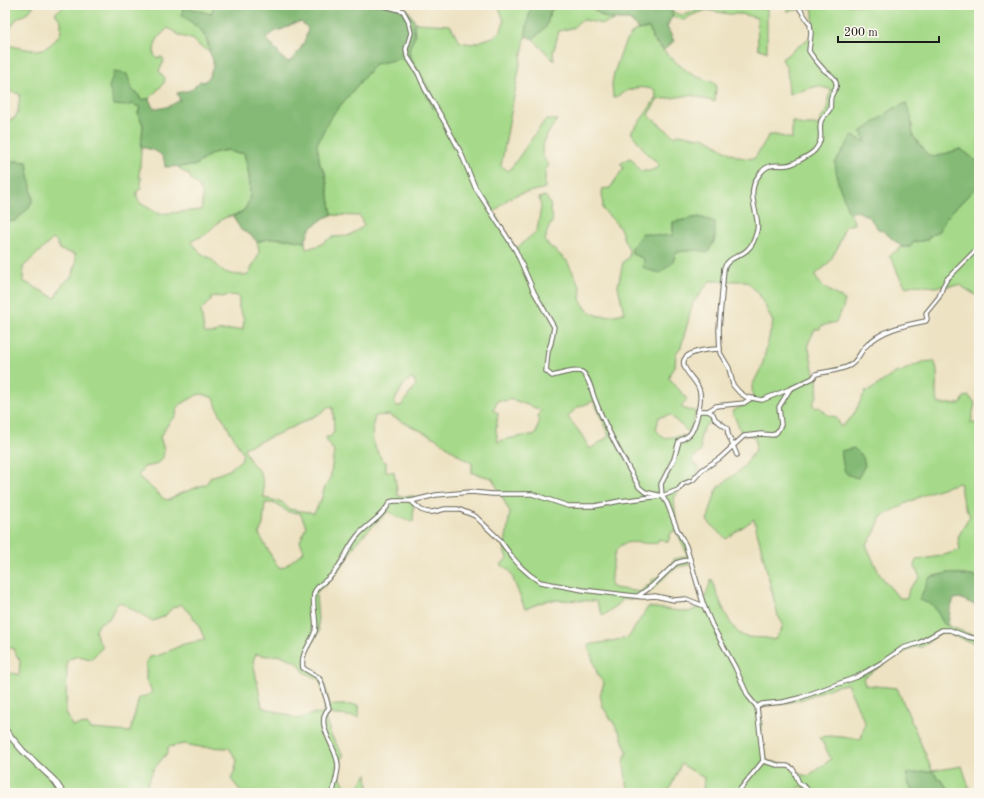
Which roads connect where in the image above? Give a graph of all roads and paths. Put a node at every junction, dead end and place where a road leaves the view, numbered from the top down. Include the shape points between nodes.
1 (382, 5) edge
2 (800, 9) dead end
3 (979, 247) edge
4 (720, 349) junction
5 (790, 389) junction
6 (750, 399) junction
7 (698, 411) junction
8 (708, 411) junction
9 (733, 446) junction
10 (738, 455) dead end
11 (662, 496) junction
12 (411, 502) junction
13 (690, 559) junction
14 (638, 596) junction
15 (704, 606) junction
16 (979, 639) edge
17 (757, 707) junction
18 (5, 730) edge
19 (762, 761) junction
20 (63, 793) edge
21 (333, 793) edge
22 (737, 793) edge
23 (809, 793) edge

1 - 11 street via 403,11 408,20 411,33 406,49 407,56 461,152 475,187 516,251 534,292 554,327 546,371 552,376 578,371 584,374 610,434 639,487 645,492
2 - 4 street via 810,24 809,51 837,85 831,96 830,110 820,124 822,137 815,150 793,164 767,167 756,180 752,197 757,233 749,248 727,262 724,268
3 - 5 street via 947,279 939,297 926,313 926,321 894,328 864,348 859,358 850,366 816,374
4 - 6 street via 723,361 729,368 733,385
4 - 7 street via 697,351 690,354 684,362 700,392
5 - 6 street via 762,400
5 - 9 street via 779,408 781,425 777,432 773,435 744,436
6 - 8 street via 744,404 716,406
7 - 8 street
7 - 11 street via 690,434 679,441 674,459 661,484
8 - 9 street via 727,428
9 - 10 street
9 - 11 street via 693,480 683,484 678,490
11 - 12 street via 595,506 568,506 532,494 471,492 436,495
11 - 13 street
12 - 14 street via 427,512 458,509 474,516 499,539 521,567 540,582
12 - 21 street via 390,502 386,510 359,533 332,576 315,590 315,630 302,664 303,668 321,681 329,708 323,719 338,765
13 - 14 street via 676,563
13 - 15 street
14 - 15 street via 686,599
15 - 17 street via 748,696
16 - 17 street via 942,630 919,643 903,648 857,677 799,698
17 - 19 street
18 - 20 street via 54,780
19 - 22 street
19 - 23 street via 792,768 799,783

